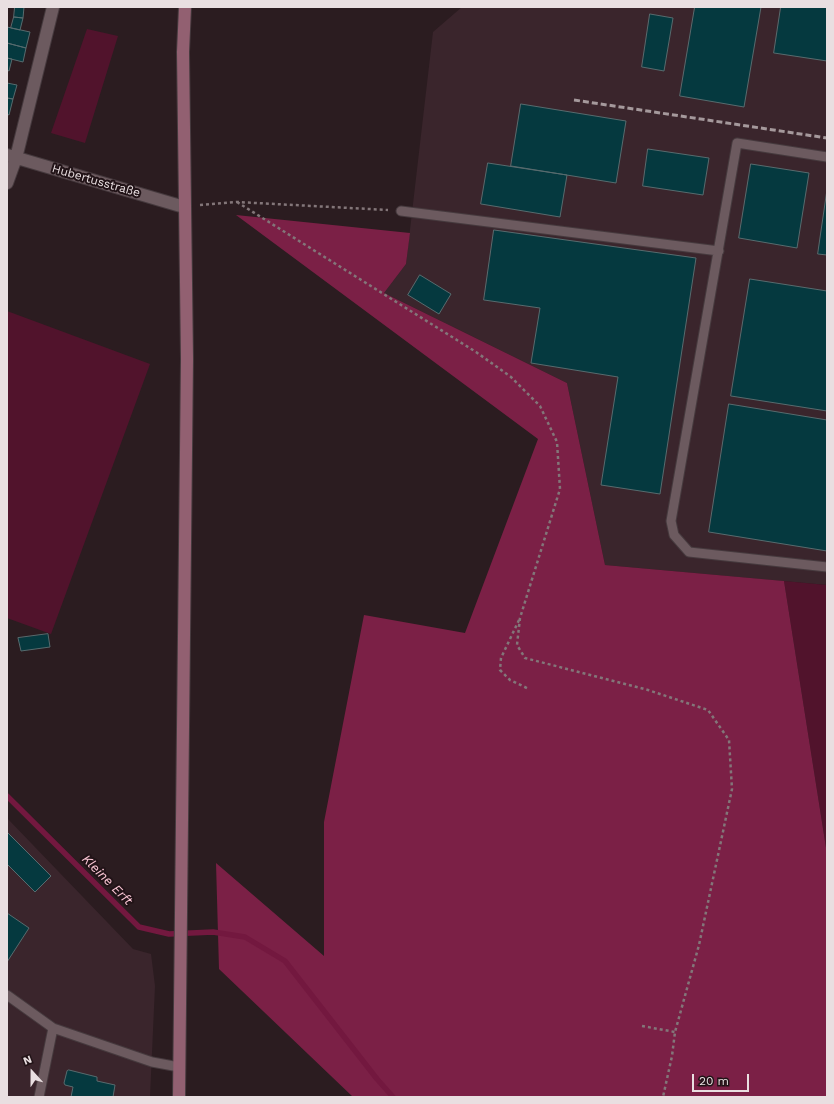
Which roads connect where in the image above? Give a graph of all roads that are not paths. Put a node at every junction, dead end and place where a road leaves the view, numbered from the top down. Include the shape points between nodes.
1 (54, 7) edge
2 (186, 7) edge
3 (12, 157) edge
4 (827, 157) edge
5 (7, 183) edge
6 (184, 207) junction
7 (401, 211) road end
8 (719, 251) junction
9 (827, 567) edge
10 (7, 995) edge
11 (53, 1028) junction
12 (180, 1067) junction
13 (39, 1097) edge
14 (179, 1097) edge

1 - 3 street
2 - 6 main road via 183,52
3 - 5 street
3 - 6 street, Hubertusstraße
4 - 8 lane via 737,143
6 - 12 main road via 187,367
7 - 8 lane
8 - 9 lane via 671,521 674,535 689,552
10 - 11 lane
11 - 12 lane via 152,1062
11 - 13 lane
12 - 14 main road

